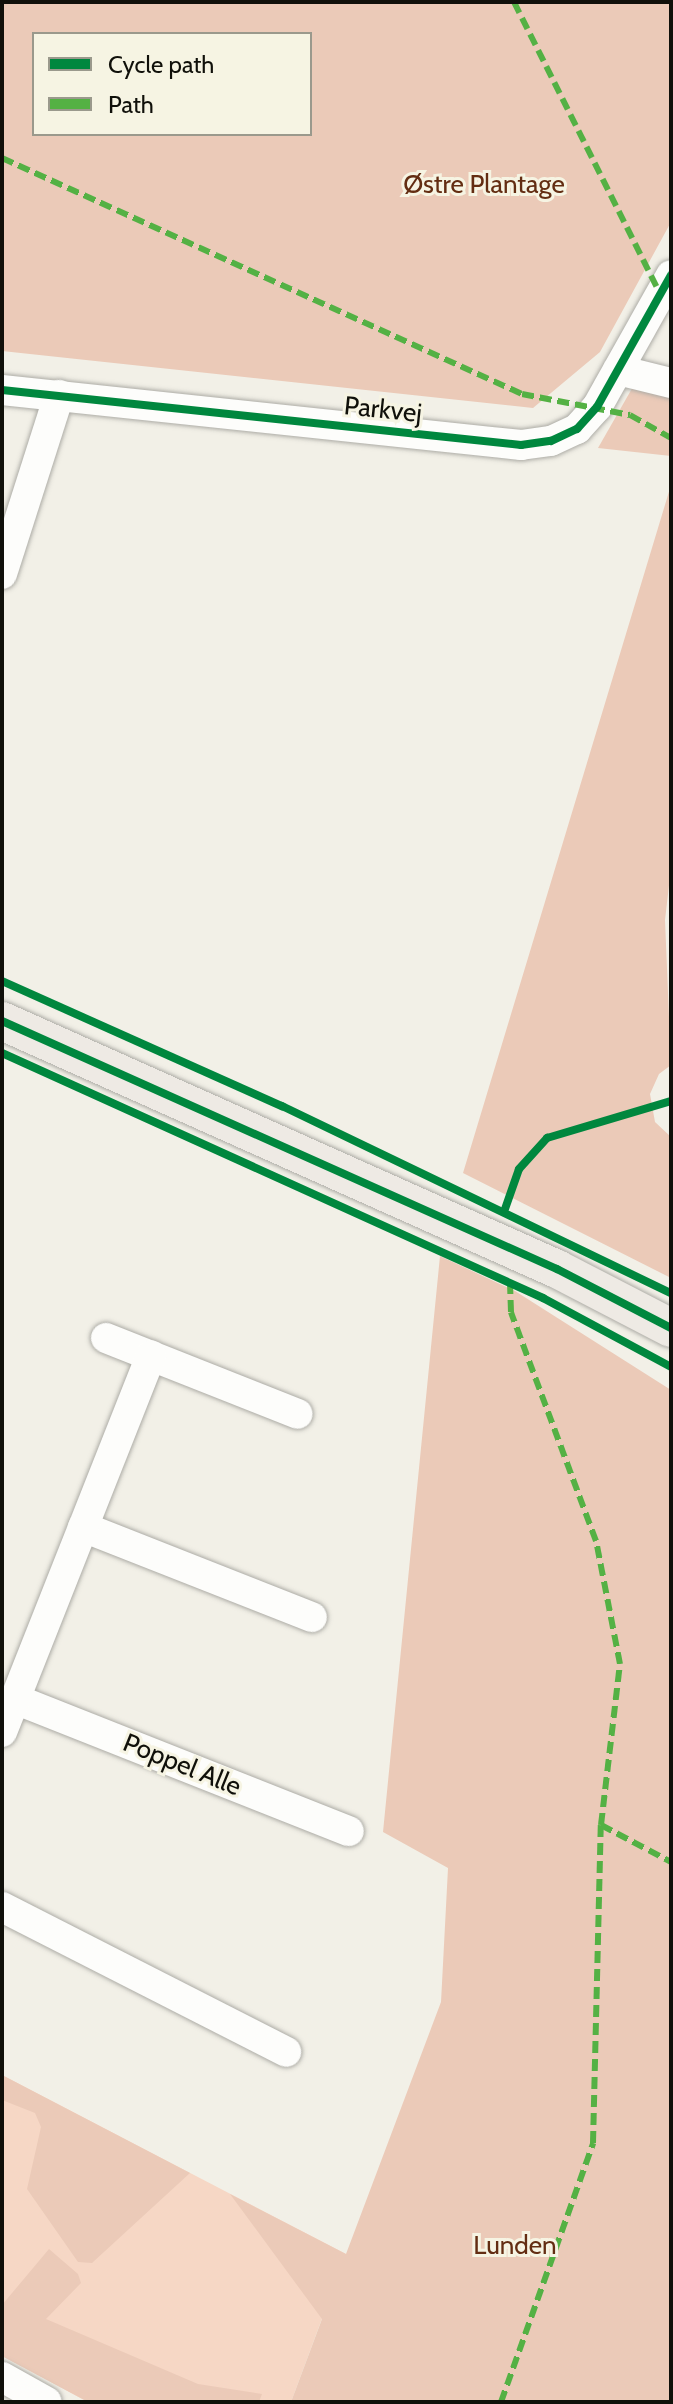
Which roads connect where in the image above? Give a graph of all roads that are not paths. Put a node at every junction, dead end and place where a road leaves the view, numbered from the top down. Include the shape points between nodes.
1 (671, 275) edge
2 (618, 370) junction
3 (671, 383) edge
4 (2, 390) edge
5 (59, 395) junction
6 (2, 574) edge
7 (2, 1021) edge
8 (671, 1328) edge
9 (106, 1338) dead end
10 (151, 1355) junction
11 (298, 1414) dead end
12 (83, 1527) junction
13 (312, 1617) dead end
14 (15, 1699) junction
15 (2, 1732) edge
16 (349, 1831) dead end
17 (2, 1907) edge
18 (286, 2052) dead end
19 (2, 2377) edge
20 (47, 2402) edge

1 - 2 street, Parkvej
2 - 3 street
2 - 5 street, Parkvej via 577,429 551,441 521,445
4 - 5 street, Parkvej
5 - 6 street
7 - 8 main road via 557,1269
9 - 10 street
10 - 11 street
10 - 12 street
12 - 13 street
12 - 14 street
14 - 15 street
14 - 16 street, Poppel Alle
17 - 18 street
19 - 20 street

